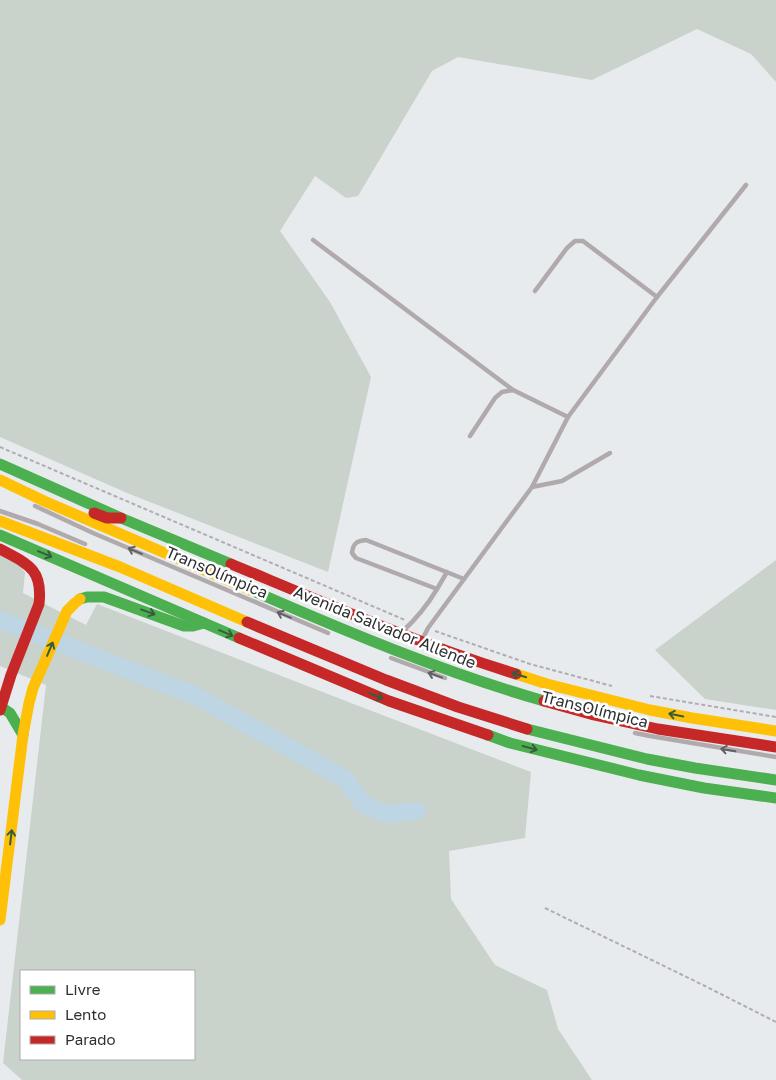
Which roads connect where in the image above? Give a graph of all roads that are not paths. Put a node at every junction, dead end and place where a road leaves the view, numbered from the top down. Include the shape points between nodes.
1 (746, 185) dead end
2 (313, 240) dead end
3 (534, 291) dead end
4 (657, 297) junction
5 (512, 390) junction
6 (568, 417) junction
7 (470, 436) dead end
8 (610, 454) dead end
9 (0, 464) edge
10 (0, 480) edge
11 (11, 486) junction
12 (532, 487) junction
13 (0, 494) edge
14 (31, 504) dead end
15 (0, 511) edge
16 (121, 518) junction
17 (0, 521) edge
18 (0, 535) edge
19 (93, 548) dead end
20 (0, 549) edge
21 (447, 572) junction
22 (464, 580) junction
23 (437, 589) junction
24 (204, 623) junction
25 (400, 634) junction
26 (336, 636) dead end
27 (422, 642) junction
28 (382, 654) dead end
29 (447, 679) dead end
30 (0, 708) edge
31 (658, 729) junction
32 (776, 731) edge
33 (634, 732) dead end
34 (23, 735) junction
35 (776, 738) edge
36 (776, 747) edge
37 (776, 757) edge
38 (695, 768) junction
39 (776, 780) edge
40 (776, 789) edge
41 (776, 798) edge
42 (0, 920) edge

1 - 4 lane
2 - 5 lane
3 - 4 lane via 567,248 583,241
4 - 6 lane
5 - 6 lane
5 - 7 lane via 495,398
6 - 12 lane
8 - 12 lane via 562,481
9 - 16 main road, Avenida Salvador Allende
10 - 11 main road, Avenida Salvador Allende
11 - 13 main road
11 - 16 main road via 26,484 107,519
11 - 31 main road, Avenida Salvador Allende via 423,662 542,701
12 - 22 lane
26 -> 14 lane, TransOlímpica
15 - 19 lane
16 - 25 main road, Avenida Salvador Allende
17 - 38 main road via 120,567 386,680 458,707 532,730
18 -> 24 main road
20 - 30 main road via 29,565 41,593
21 - 22 lane
21 - 23 lane
21 - 23 lane via 366,540 353,546 352,553 356,558
22 - 27 lane via 428,628
23 - 25 lane
34 -> 24 main road via 33,688 67,611 78,600 104,597 184,626
24 -> 41 main road via 389,701 510,743 648,777
25 - 27 main road, Avenida Salvador Allende
32 -> 27 main road, Avenida Salvador Allende via 608,700 492,667
29 -> 28 lane
30 - 34 main road via 10,713
31 - 35 main road via 670,726
31 - 36 main road, Avenida Salvador Allende
37 -> 33 lane, TransOlímpica
42 -> 34 main road
38 - 39 main road
38 - 40 main road via 703,774

